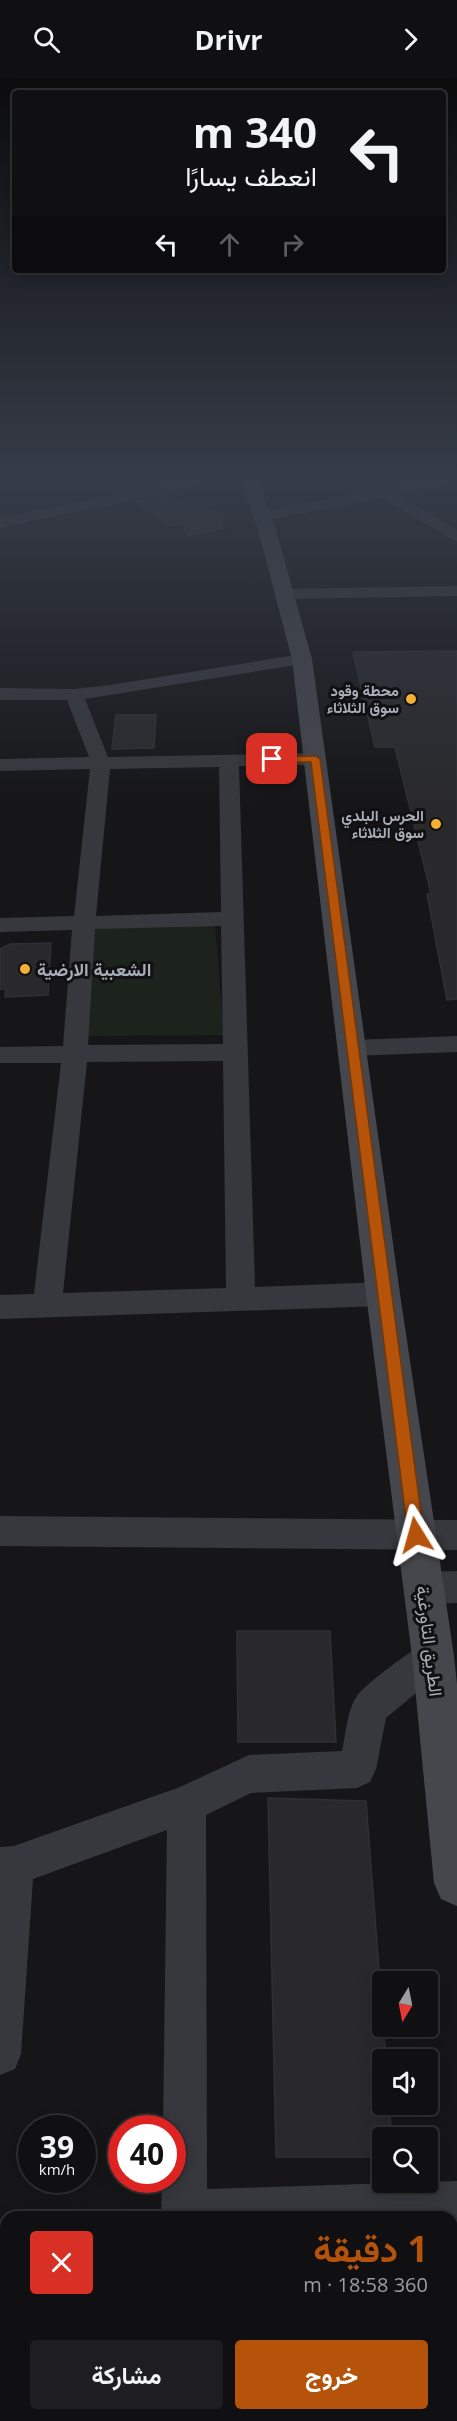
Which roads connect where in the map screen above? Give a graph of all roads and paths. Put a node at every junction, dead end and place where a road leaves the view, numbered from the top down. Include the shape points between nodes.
1 (283, 588) edge
2 (457, 591) edge
3 (285, 594) junction
4 (302, 658) junction
5 (0, 694) edge
6 (74, 695) junction
7 (316, 759) junction
8 (229, 760) junction
9 (101, 763) junction
10 (0, 765) edge
11 (231, 919) junction
12 (84, 924) junction
13 (0, 925) edge
14 (457, 1044) edge
15 (352, 1048) junction
16 (235, 1052) junction
17 (75, 1054) junction
18 (0, 1055) edge
19 (383, 1294) junction
20 (241, 1298) junction
21 (47, 1305) junction
22 (0, 1307) edge
23 (0, 1531) edge
24 (416, 1535) junction
25 (457, 1535) edge
26 (441, 1587) edge
27 (433, 1656) junction
28 (187, 1804) junction
29 (7, 1866) edge
30 (457, 1883) edge
31 (0, 2054) edge
32 (457, 2204) edge
33 (184, 2211) edge
34 (283, 2211) edge

1 - 3 street, الطريق التاورغية
2 - 3 street
3 - 4 street, الطريق التاورغية
4 - 6 street
4 - 7 street, الطريق التاورغية
5 - 6 street
6 - 9 street
7 - 8 street
7 - 15 street, الطريق التاورغية
8 - 9 street
8 - 11 street
9 - 10 street
9 - 12 street
11 - 12 street
11 - 16 street
12 - 13 street
12 - 17 street
14 - 15 street
15 - 19 street, الطريق التاورغية
16 - 17 street
16 - 20 street
17 - 18 street
17 - 21 street
19 - 20 street
19 - 24 street, الطريق التاورغية
20 - 21 street
21 - 22 street
23 - 24 street
24 - 25 street
24 - 26 street, الطريق التاورغية
26 - 27 street, الطريق التاورغية
27 - 28 street via 370,1708 357,1769 249,1773
27 - 30 street, الطريق التاورغية
28 - 29 street
28 - 33 street
29 - 31 street
32 - 34 street

